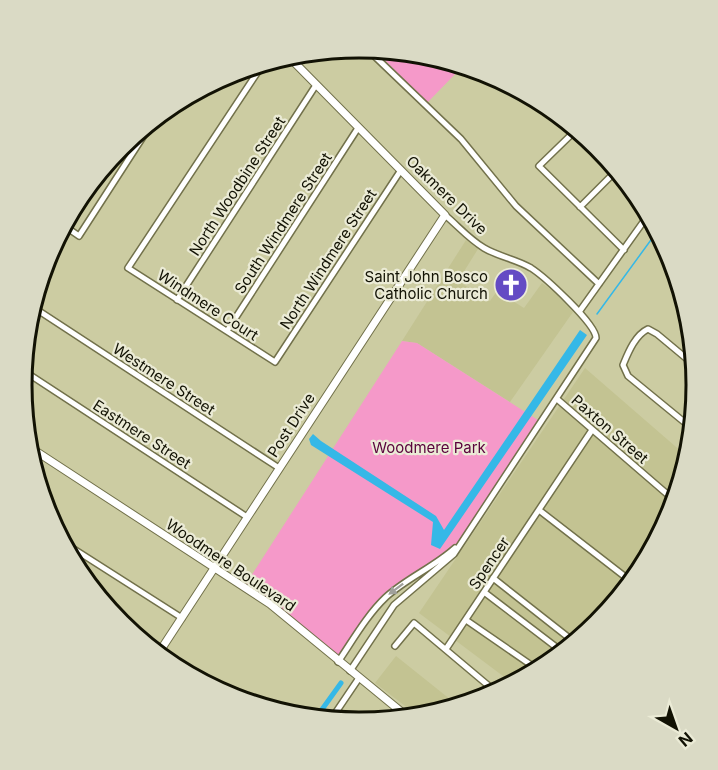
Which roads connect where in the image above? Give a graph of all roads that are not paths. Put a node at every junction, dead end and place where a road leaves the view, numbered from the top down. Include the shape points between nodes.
1 (376, 58) edge
2 (296, 64) edge
3 (256, 74) edge
4 (316, 85) junction
5 (358, 128) junction
6 (570, 135) edge
7 (140, 142) edge
8 (401, 170) junction
9 (611, 176) edge
10 (580, 207) junction
11 (445, 214) junction
12 (643, 222) edge
13 (70, 230) edge
14 (624, 250) junction
15 (599, 284) junction
16 (177, 300) junction
17 (40, 312) edge
18 (579, 312) junction
19 (227, 331) junction
20 (685, 358) edge
21 (275, 362) joint
22 (32, 376) edge
23 (557, 399) junction
24 (685, 422) edge
25 (592, 430) junction
26 (39, 453) edge
27 (279, 468) junction
28 (667, 494) edge
29 (539, 510) junction
30 (247, 517) junction
31 (460, 543) junction
32 (76, 550) edge
33 (214, 568) junction
34 (624, 576) edge
35 (493, 578) junction
36 (484, 592) junction
37 (370, 616) junction
38 (182, 618) junction
39 (466, 620) junction
40 (378, 627) junction
41 (568, 637) edge
42 (395, 646) dead end
43 (163, 647) edge
44 (556, 647) edge
45 (446, 649) junction
46 (338, 662) junction
47 (530, 664) edge
48 (350, 671) junction
49 (359, 678) junction
50 (489, 686) edge
51 (399, 710) edge
52 (336, 712) edge

1 - 15 street via 461,139 516,207
2 - 4 street, Oakmere Drive
3 - 16 street, Windmere Court via 128,268
4 - 5 street, Oakmere Drive
4 - 16 street, North Woodbine Street
5 - 8 street, Oakmere Drive
5 - 19 street, South Windmere Street
6 - 10 street via 539,166
7 - 13 street via 79,236
8 - 11 street, Oakmere Drive
8 - 21 street, North Windmere Street
9 - 10 street
10 - 14 street
11 - 18 street, Oakmere Drive via 483,247 532,269
11 - 27 street, Post Drive
12 - 14 street
14 - 15 street
15 - 18 street
16 - 19 street, Windmere Court
17 - 27 street, Westmere Street
18 - 23 street, Oakmere Drive via 595,330 596,338
19 - 21 street, Windmere Court
20 - 24 street via 648,329 629,351 623,365 628,376
22 - 30 street, Eastmere Street
23 - 25 street, Paxton Street
23 - 31 street, Oakmere Drive
25 - 28 street, Paxton Street
25 - 29 street, Spencer
26 - 33 street, Woodmere Boulevard
27 - 30 street, Post Drive
29 - 34 street
29 - 35 street, Spencer
30 - 33 street, Post Drive
31 -> 37 street, Oakmere Drive via 387,596
31 - 40 street, Oakmere Drive via 449,559 402,597
32 - 38 street
33 - 38 street, Post Drive
33 - 46 street, Woodmere Boulevard via 270,604
35 - 36 street, Spencer
35 - 41 street
36 - 39 street, Spencer
36 - 44 street
37 - 40 street via 371,627
37 - 46 street, Oakmere Drive
38 - 43 street, Post Drive
39 - 45 street, Spencer
39 - 47 street
40 - 48 street, Oakmere Drive
42 - 45 street via 414,623
45 - 50 street
46 - 48 street, Woodmere Boulevard
48 - 49 street, Woodmere Boulevard
49 - 51 street, Woodmere Boulevard
49 - 52 street

